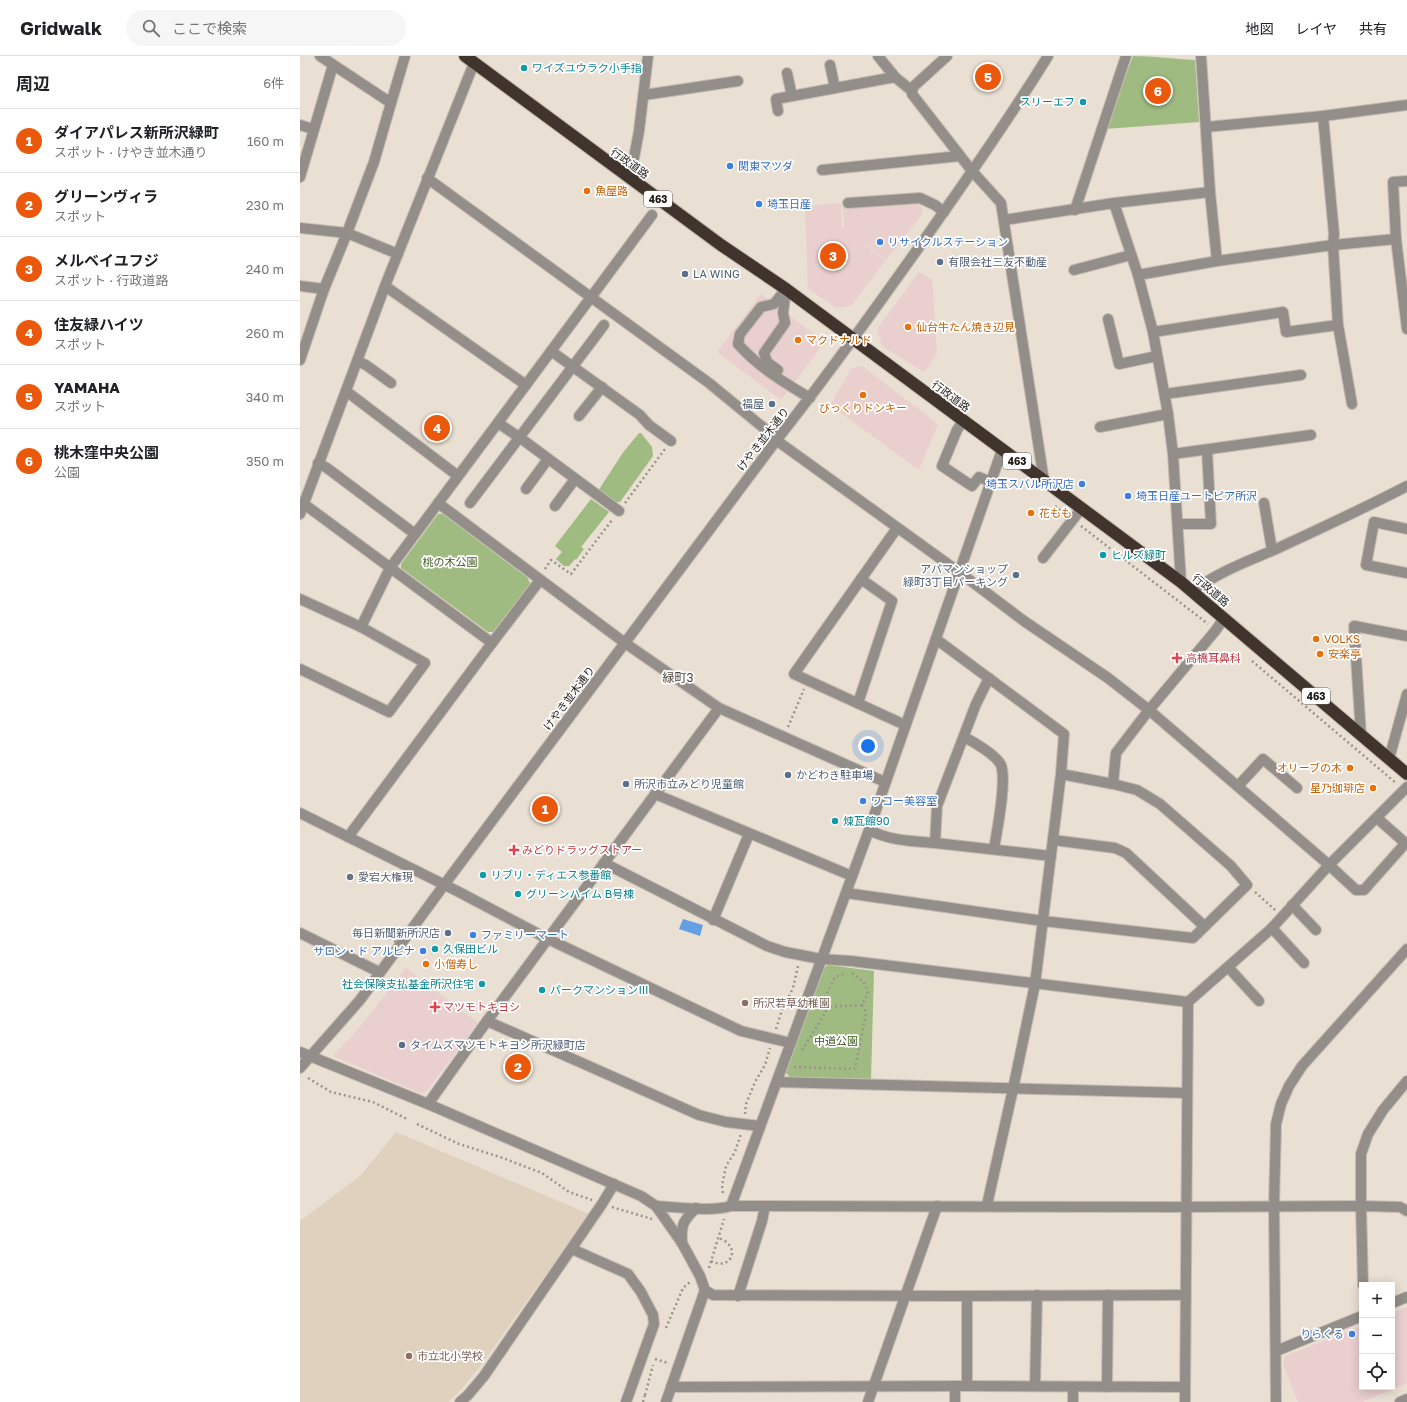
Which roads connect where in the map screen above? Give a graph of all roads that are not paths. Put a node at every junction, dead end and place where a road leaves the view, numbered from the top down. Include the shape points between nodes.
1 (320, 56) edge
2 (405, 56) edge
3 (648, 56) edge
4 (878, 56) edge
5 (947, 56) edge
6 (1048, 56) edge
7 (1126, 56) edge
8 (1201, 56) edge
9 (469, 59) edge
10 (830, 64) dead end
11 (333, 65) junction
12 (787, 72) dead end
13 (895, 77) junction
14 (738, 81) dead end
15 (834, 88) junction
16 (912, 91) junction
17 (644, 95) junction
18 (792, 96) junction
19 (391, 103) junction
20 (1407, 105) edge
21 (778, 111) dead end
22 (1323, 116) junction
23 (300, 125) edge
24 (1206, 127) junction
25 (314, 129) junction
26 (960, 156) junction
27 (822, 170) dead end
28 (972, 171) junction
29 (300, 177) edge
30 (427, 178) junction
31 (630, 179) junction
32 (1407, 181) edge
33 (1210, 192) junction
34 (848, 203) dead end
35 (1114, 203) junction
36 (1075, 210) junction
37 (944, 212) junction
38 (652, 215) dead end
39 (1004, 220) junction
40 (300, 228) edge
41 (347, 233) junction
42 (1396, 239) junction
43 (1333, 245) junction
44 (398, 254) junction
45 (1132, 255) junction
46 (1217, 261) junction
47 (1074, 270) dead end
48 (1138, 275) junction
49 (300, 286) edge
50 (385, 286) junction
51 (324, 289) junction
52 (786, 289) junction
53 (590, 297) junction
54 (1108, 319) dead end
55 (604, 325) dead end
56 (1338, 325) junction
57 (1407, 329) edge
58 (1153, 332) junction
59 (854, 340) junction
60 (551, 351) junction
61 (1157, 356) junction
62 (301, 357) edge
63 (357, 361) junction
64 (573, 366) junction
65 (1301, 375) dead end
66 (782, 381) junction
67 (391, 383) dead end
68 (526, 385) junction
69 (602, 387) junction
70 (346, 391) junction
71 (1165, 394) junction
72 (810, 398) junction
73 (1352, 404) dead end
74 (1168, 414) junction
75 (579, 416) dead end
76 (963, 421) junction
77 (498, 423) junction
78 (1100, 427) dead end
79 (1311, 435) dead end
80 (519, 438) junction
81 (777, 439) junction
82 (671, 442) dead end
83 (1002, 450) junction
84 (1207, 450) junction
85 (1173, 454) junction
86 (548, 459) junction
87 (318, 463) junction
88 (458, 476) junction
89 (575, 479) junction
90 (1044, 481) junction
91 (991, 482) junction
92 (1407, 486) edge
93 (526, 489) dead end
94 (438, 503) junction
95 (470, 503) dead end
96 (1264, 503) dead end
97 (304, 504) junction
98 (1373, 504) junction
99 (555, 506) dead end
100 (1081, 509) junction
101 (618, 512) dead end
102 (300, 514) edge
103 (1374, 522) junction
104 (1178, 524) junction
105 (897, 528) junction
106 (1407, 529) edge
107 (415, 534) junction
108 (1272, 550) junction
109 (1043, 558) dead end
110 (390, 568) junction
111 (959, 572) junction
112 (1407, 573) edge
113 (861, 579) junction
114 (540, 580) junction
115 (1181, 582) junction
116 (1192, 592) junction
117 (300, 599) edge
118 (1224, 618) junction
119 (361, 627) junction
120 (1407, 636) edge
121 (936, 639) junction
122 (492, 643) junction
123 (625, 643) junction
124 (300, 669) edge
125 (989, 678) junction
126 (1407, 694) edge
127 (858, 703) junction
128 (718, 706) junction
129 (1150, 710) junction
130 (905, 725) junction
131 (1361, 734) junction
132 (964, 737) junction
133 (1389, 759) junction
134 (1061, 774) junction
135 (1407, 774) edge
136 (885, 782) junction
137 (1113, 784) junction
138 (1238, 786) junction
139 (1297, 788) dead end
140 (1406, 789) edge
141 (655, 794) junction
142 (300, 814) edge
143 (1377, 818) junction
144 (869, 830) junction
145 (749, 834) junction
146 (348, 837) junction
147 (1052, 840) junction
148 (935, 843) junction
149 (994, 849) junction
150 (1051, 856) junction
151 (604, 863) junction
152 (1329, 866) junction
153 (852, 876) junction
154 (444, 885) junction
155 (846, 892) junction
156 (1292, 905) junction
157 (713, 920) junction
158 (1043, 921) junction
159 (1204, 926) junction
160 (1272, 928) junction
161 (1316, 930) dead end
162 (300, 933) edge
163 (548, 939) junction
164 (1407, 949) edge
165 (821, 959) junction
166 (1304, 963) dead end
167 (1228, 967) junction
168 (379, 972) junction
169 (1035, 984) junction
170 (1259, 1001) dead end
171 (1188, 1002) junction
172 (487, 1021) junction
173 (791, 1044) junction
174 (300, 1052) edge
175 (311, 1057) junction
176 (300, 1068) edge
177 (1407, 1081) edge
178 (777, 1082) junction
179 (1013, 1089) junction
180 (1187, 1093) junction
181 (428, 1104) junction
182 (760, 1126) junction
183 (614, 1184) junction
184 (987, 1205) junction
185 (656, 1206) junction
186 (765, 1206) junction
187 (937, 1206) junction
188 (1274, 1206) junction
189 (1361, 1206) junction
190 (1186, 1207) junction
191 (696, 1208) junction
192 (729, 1210) junction
193 (1407, 1211) edge
194 (682, 1243) junction
195 (572, 1249) junction
196 (1363, 1282) edge
197 (706, 1290) junction
198 (1036, 1295) junction
199 (1108, 1295) junction
200 (1186, 1295) junction
201 (738, 1296) junction
202 (905, 1296) junction
203 (967, 1296) junction
204 (1407, 1297) edge
205 (1395, 1302) edge
206 (1359, 1317) edge
207 (1276, 1351) junction
208 (873, 1386) junction
209 (955, 1386) junction
210 (967, 1386) junction
211 (1035, 1386) junction
212 (672, 1387) junction
213 (1073, 1387) junction
214 (1107, 1387) junction
215 (1185, 1387) junction
216 (1407, 1399) edge
217 (460, 1402) edge
218 (626, 1402) edge
219 (666, 1402) edge
220 (868, 1402) edge
221 (956, 1402) edge
222 (1073, 1402) edge
223 (1185, 1402) edge
224 (1276, 1402) edge
225 (1400, 1402) edge

1 - 11 street
2 - 19 street
3 - 17 street
4 - 13 street
5 - 16 street via 913,87
6 - 28 street, けやき並木通り
7 - 36 street
8 - 24 street
9 - 30 street
9 - 31 highway, 行政道路 / 463
10 - 15 street
11 - 19 street
11 - 25 street
12 - 18 street
13 - 15 street
13 - 16 street
14 - 17 street
15 - 18 street
16 - 26 street
17 - 31 street
18 - 21 street via 776,99
19 - 41 street via 374,162
20 - 22 street
22 - 24 street
22 - 43 street
23 - 25 street
24 - 33 street
25 - 29 street
26 - 27 street
26 - 28 street
28 - 37 street, けやき並木通り
28 - 39 street via 1001,203
30 - 44 street
30 - 53 street
31 - 52 highway, 行政道路 / 463
32 - 42 street via 1393,182
33 - 35 street
33 - 46 street
34 - 37 street via 920,198
35 - 36 street
35 - 45 street
36 - 39 street
37 - 59 street, けやき並木通り
38 - 53 street
39 - 90 street
40 - 41 street
41 - 44 street
41 - 51 street
42 - 43 street
42 - 57 street
43 - 46 street
43 - 56 street
44 - 50 street
45 - 47 street
45 - 48 street
46 - 48 street
48 - 58 street
49 - 51 street
50 - 63 street
50 - 68 street
51 - 62 street
52 - 59 highway, 行政道路 / 463
52 - 66 street via 784,323 764,353 767,362 777,369
52 - 66 street via 774,304 761,307 740,334 738,344
53 - 60 street
53 - 81 street via 709,383
54 - 61 street via 1119,364
55 - 64 street
56 - 58 street via 1286,332 1283,312
56 - 73 street
58 - 61 street
59 - 72 street, けやき並木通り
59 - 76 highway, 行政道路 / 463
60 - 64 street
60 - 68 street
61 - 71 street
63 - 67 street
63 - 70 street
64 - 69 street
64 - 80 street
65 - 71 street
66 - 72 street
68 - 77 street
69 - 75 street
69 - 82 street
70 - 87 street
70 - 88 street
71 - 74 street
72 - 81 street, けやき並木通り
74 - 78 street
74 - 85 street
76 - 83 highway, 行政道路 / 463
76 - 91 street via 942,466 972,486 979,477
77 - 80 street
77 - 88 street
79 - 84 street
80 - 86 street
80 - 95 street
81 - 105 street via 839,488
81 - 123 street, けやき並木通り
83 - 90 highway, 行政道路 / 463
83 - 91 street
84 - 85 street
84 - 104 street via 1211,524
85 - 104 street
86 - 89 street
86 - 93 street
87 - 97 street
87 - 107 street
88 - 94 street
89 - 99 street
89 - 101 street
90 - 100 highway, 行政道路 / 463
91 - 111 street
92 - 98 street
94 - 107 street
94 - 114 street
96 - 108 street
97 - 102 street
97 - 110 street
98 - 103 street
98 - 108 street
100 - 109 street
100 - 115 highway, 行政道路 / 463
103 - 106 street
103 - 112 street via 1366,565
104 - 115 street
105 - 111 street
105 - 113 street
107 - 110 street
108 - 116 street via 1235,567
110 - 119 street
110 - 122 street
111 - 121 street
111 - 129 street
113 - 127 street via 892,601
113 - 127 street via 794,674
114 - 122 street
114 - 123 street
115 - 116 highway, 行政道路 / 463
116 - 118 highway, 行政道路 / 463
117 - 119 street
118 - 129 street
118 - 131 highway, 行政道路 / 463
119 - 124 street via 425,663 389,712
120 - 131 street via 1354,626
121 - 125 street
121 - 130 street
122 - 146 street
123 - 128 street
123 - 154 street, けやき並木通り
125 - 132 street
125 - 134 street via 1064,734
126 - 133 street
127 - 130 street
128 - 136 street
128 - 141 street
129 - 137 street via 1116,753
129 - 138 street
130 - 136 street
131 - 133 highway, 行政道路 / 463
132 - 148 street via 937,806
132 - 149 street via 994,757 1000,765 1003,778
133 - 135 highway, 行政道路 / 463
134 - 137 street
134 - 147 street
136 - 144 street
137 - 159 street via 1137,790 1160,804 1230,866 1247,885
138 - 139 street via 1263,759
138 - 152 street
140 - 143 street
141 - 145 street
141 - 151 street
142 - 146 street
143 - 152 street
143 - 152 street via 1403,841 1403,846 1364,890 1356,890
144 - 148 street via 880,836 898,840
144 - 153 street
145 - 153 street
145 - 157 street
146 - 154 street
147 - 150 street
147 - 159 street via 1115,848 1126,853
148 - 149 street
149 - 150 street
150 - 158 street
151 - 157 street
151 - 163 street
152 - 156 street
153 - 155 street
154 - 163 street
154 - 168 street, けやき並木通り
155 - 158 street
155 - 165 street
156 - 160 street
156 - 161 street
157 - 165 street via 767,946
158 - 159 street via 1192,938
158 - 169 street
160 - 166 street
160 - 167 street
162 - 168 street
163 - 172 street
163 - 173 street via 741,1031
164 - 188 street via 1302,1066 1289,1086 1276,1124
165 - 169 street
165 - 173 street
167 - 170 street
167 - 171 street
168 - 175 street, けやき並木通り via 360,1000
169 - 171 street
169 - 179 street
171 - 180 street
172 - 181 street
172 - 182 street via 699,1115 726,1122
173 - 178 street
174 - 175 street
175 - 176 street, けやき並木通り
175 - 181 street
177 - 189 street via 1383,1110 1368,1134 1361,1154
178 - 179 street
178 - 182 street
179 - 180 street
179 - 184 street
180 - 190 street
181 - 183 street
182 - 192 street
183 - 185 street
183 - 195 street
184 - 187 street
184 - 190 street
185 - 191 street
185 - 194 street
186 - 187 street
186 - 192 street
186 - 201 street
187 - 202 street
188 - 189 street
188 - 190 street
188 - 207 street
189 - 193 street via 1400,1206
189 - 196 street
190 - 200 street
191 - 192 street
191 - 194 street via 681,1228
194 - 197 street
195 - 217 street via 484,1376
195 - 218 street via 628,1274 653,1315 654,1324
197 - 201 street via 713,1295
197 - 212 street
198 - 199 street
198 - 203 street
198 - 211 street
199 - 200 street
199 - 214 street
200 - 215 street
201 - 202 street
202 - 203 street
202 - 208 street
203 - 210 street
204 - 205 street
206 - 207 street
207 - 224 street
208 - 209 street
208 - 212 street
208 - 220 street
209 - 210 street
209 - 221 street
210 - 211 street
211 - 213 street
212 - 219 street
213 - 214 street
213 - 222 street
214 - 215 street
215 - 223 street
216 - 225 street

